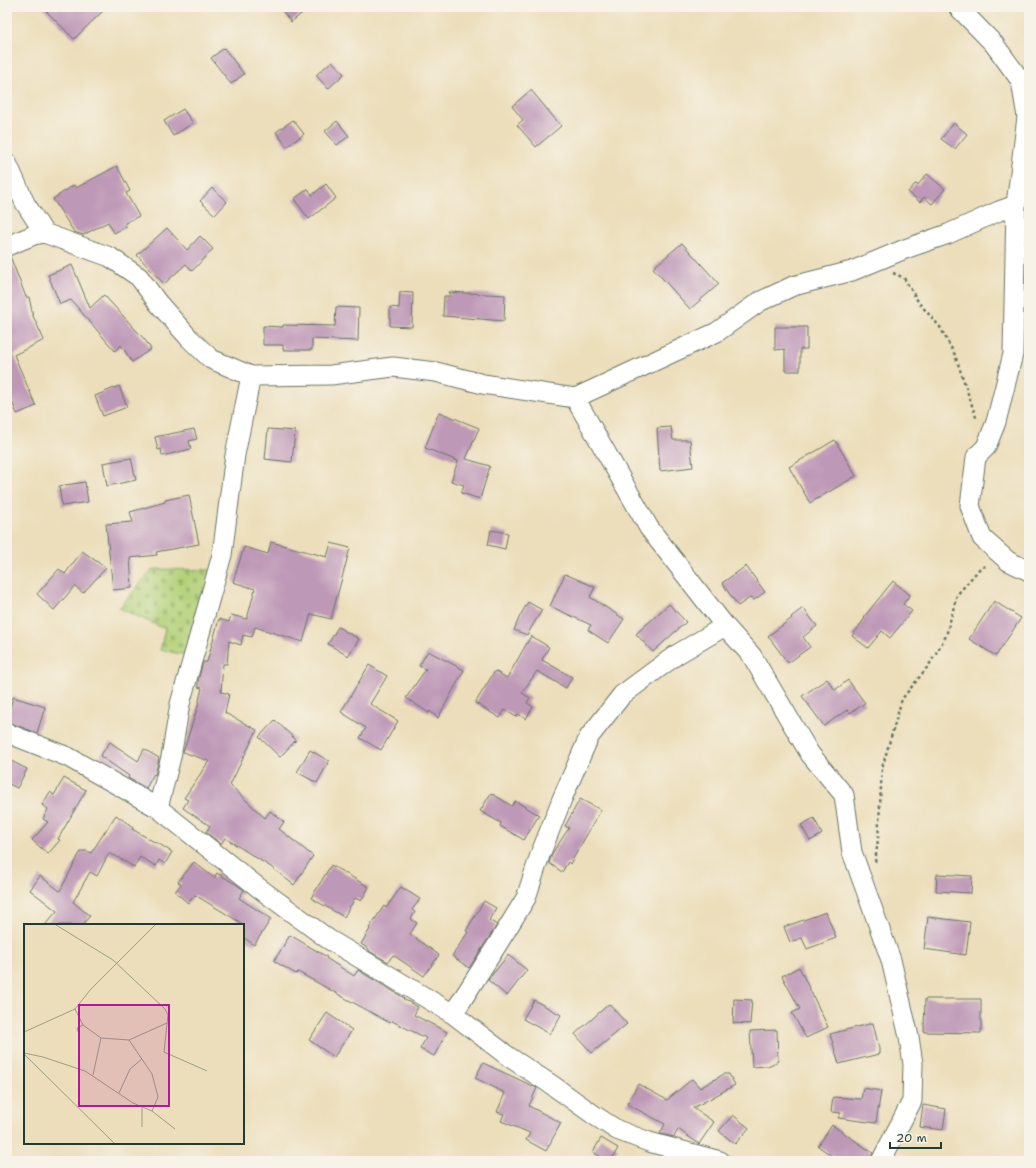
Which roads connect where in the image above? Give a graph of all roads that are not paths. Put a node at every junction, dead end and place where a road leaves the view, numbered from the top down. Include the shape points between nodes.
1 (958, 7) edge
2 (7, 163) edge
3 (1016, 205) junction
4 (44, 233) junction
5 (7, 246) edge
6 (252, 376) junction
7 (574, 398) junction
8 (1029, 571) edge
9 (725, 626) junction
10 (7, 733) edge
11 (158, 808) junction
12 (453, 1014) junction
13 (720, 1161) edge
14 (881, 1161) edge

1 - 3 street via 994,44 1021,81 1026,117
2 - 4 street via 25,203
3 - 7 street via 852,271 793,286 759,302 717,332
3 - 8 street via 1012,354 996,422 986,447 976,457 970,506 982,538 1008,562
4 - 5 street
4 - 6 street via 110,258 139,277 190,339 211,359
6 - 7 street via 331,375 393,367 436,372 483,384
6 - 11 street via 235,455 222,555 180,704 171,757
7 - 9 street via 650,528
9 - 12 street via 676,655 622,695 588,737 540,854 526,898
9 - 14 street via 752,656 810,754 844,795 852,852 891,960 913,1064 912,1101
10 - 11 street via 68,757
11 - 12 street via 328,939
12 - 13 street via 509,1057 617,1130 649,1142

